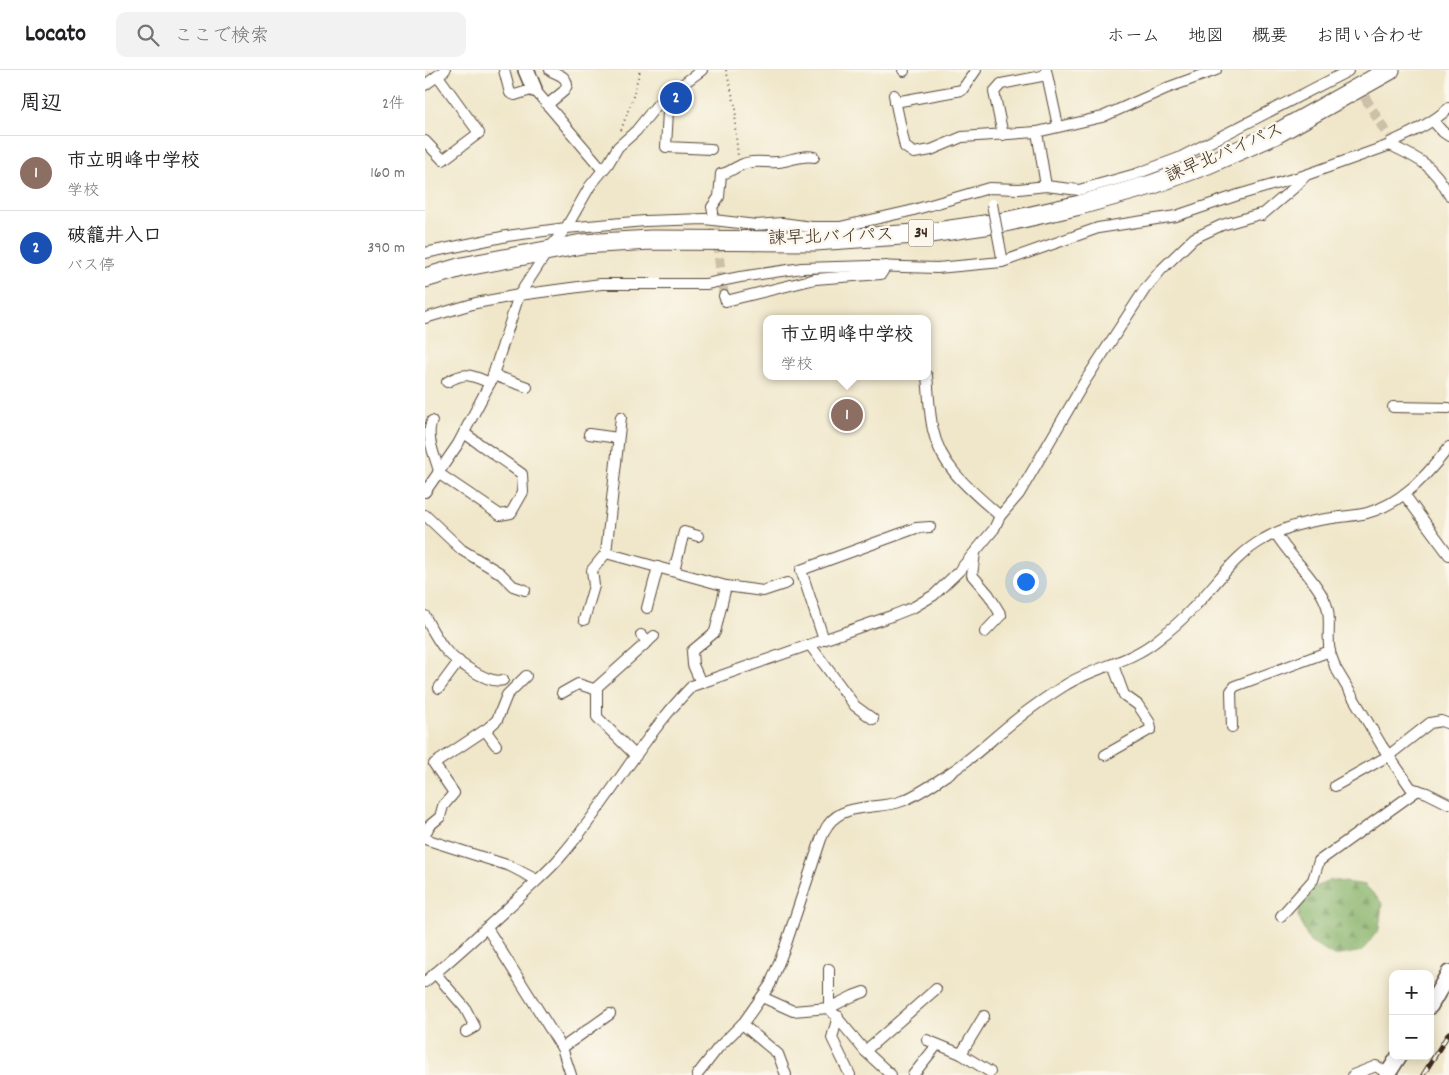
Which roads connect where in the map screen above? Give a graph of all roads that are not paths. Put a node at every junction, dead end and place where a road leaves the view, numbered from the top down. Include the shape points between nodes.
1 (504, 70) edge
2 (526, 70) edge
3 (549, 70) edge
4 (702, 70) edge
5 (976, 70) edge
6 (1216, 70) edge
7 (1348, 70) edge
8 (1390, 70) edge
9 (1047, 72) edge
10 (441, 73) edge
11 (1355, 81) tunnel mouth
12 (425, 85) edge
13 (534, 89) junction
14 (665, 99) junction
15 (547, 105) junction
16 (1449, 108) edge
17 (1433, 121) junction
18 (1057, 126) junction
19 (1037, 132) junction
20 (1003, 135) junction
21 (1449, 136) edge
22 (425, 141) edge
23 (1390, 141) junction
24 (711, 149) dead end
25 (814, 156) dead end
26 (602, 169) junction
27 (1306, 175) junction
28 (1046, 186) junction
29 (989, 188) junction
30 (1449, 195) edge
31 (713, 212) tunnel mouth
32 (566, 228) junction
33 (549, 249) junction
34 (425, 253) edge
35 (1002, 260) junction
36 (886, 266) junction
37 (425, 278) edge
38 (519, 295) junction
39 (725, 296) dead end
40 (425, 318) edge
41 (491, 379) junction
42 (927, 380) edge
43 (447, 382) dead end
44 (527, 387) dead end
45 (1393, 407) dead end
46 (1449, 408) edge
47 (621, 417) dead end
48 (432, 421) dead end
49 (464, 434) junction
50 (589, 434) dead end
51 (618, 438) junction
52 (1449, 447) edge
53 (439, 472) junction
54 (425, 492) edge
55 (1404, 494) junction
56 (425, 515) edge
57 (1000, 516) junction
58 (930, 527) dead end
59 (1275, 534) junction
60 (698, 536) dead end
61 (975, 552) junction
62 (606, 553) junction
63 (1449, 555) edge
64 (658, 567) junction
65 (674, 571) junction
66 (787, 583) dead end
67 (725, 586) junction
68 (525, 590) dead end
69 (647, 608) dead end
70 (425, 616) edge
71 (584, 620) dead end
72 (985, 632) dead end
73 (648, 638) dead end
74 (824, 640) junction
75 (810, 645) junction
76 (1329, 651) junction
77 (459, 662) junction
78 (1113, 665) junction
79 (526, 676) dead end
80 (503, 680) dead end
81 (701, 682) junction
82 (439, 688) dead end
83 (597, 690) junction
84 (562, 693) dead end
85 (873, 720) dead end
86 (1449, 724) edge
87 (1232, 727) dead end
88 (485, 730) junction
89 (496, 746) dead end
90 (1105, 755) dead end
91 (636, 756) junction
92 (1388, 756) junction
93 (1335, 786) dead end
94 (1417, 790) junction
95 (1449, 804) edge
96 (425, 835) edge
97 (425, 839) edge
98 (537, 880) junction
99 (1281, 916) dead end
100 (487, 928) junction
101 (829, 969) dead end
102 (435, 973) junction
103 (1449, 973) edge
104 (425, 982) edge
105 (936, 989) dead end
106 (864, 992) dead end
107 (762, 998) junction
108 (1434, 999) edge
109 (829, 1008) junction
110 (610, 1014) dead end
111 (838, 1016) junction
112 (984, 1016) dead end
113 (742, 1024) junction
114 (466, 1032) dead end
115 (927, 1040) dead end
116 (937, 1045) junction
117 (562, 1048) junction
118 (865, 1051) junction
119 (961, 1054) junction
120 (1396, 1060) edge
121 (990, 1072) dead end
122 (701, 1074) edge
123 (1387, 1074) edge
124 (571, 1075) edge
125 (786, 1075) edge
126 (850, 1075) edge
127 (891, 1075) edge
128 (913, 1075) edge
129 (1353, 1075) edge

1 - 13 street via 510,93 515,95
2 - 13 street
3 - 15 street via 563,76 567,85
4 - 14 street
5 - 20 street via 962,90 895,99 905,147 914,152 931,150 962,137
6 - 18 street via 1102,117
7 - 11 street
7 - 28 street via 1179,158 1079,190
8 - 33 highway, 諫早北バイパス / 34 via 1274,135 1208,164 1142,188 1005,222 930,233 815,241 651,240
9 - 18 street
9 - 20 street via 1001,84 994,92
10 - 12 street
10 - 22 street via 479,133 443,160
13 - 15 street
14 - 24 street via 668,111 666,147
14 - 26 street via 618,147
15 - 26 street
16 - 17 street
17 - 21 street
17 - 23 street
18 - 19 street
19 - 20 street
19 - 28 street
23 - 27 street
23 - 30 street via 1437,174
25 - 31 street via 779,162 757,161 721,174 719,197
26 - 32 street
27 - 35 street via 1176,216 1098,228
27 - 57 street via 1262,215 1222,225 1194,238 1161,270 1085,381 1019,494
28 - 29 street
29 - 32 street via 840,227 812,228 782,223 756,225 705,219
29 - 35 street, bridge
32 - 33 street
32 - 34 street
33 - 37 highway, 諫早北バイパス / 34
33 - 38 street
35 - 36 street via 937,268
36 - 38 street via 802,268 705,284 601,284
36 - 39 street via 881,274 876,275 815,279 726,302
38 - 40 street
38 - 41 street
41 - 43 street via 460,374
41 - 44 street
41 - 49 street
42 - 57 street via 932,429 938,447 950,469
45 - 46 street
47 - 51 street
48 - 53 street via 429,435
49 - 53 street
49 - 53 street via 522,474 523,492 511,513 500,515
50 - 51 street
51 - 62 street
52 - 55 street via 1430,472
53 - 54 street
55 - 59 street via 1368,512 1288,528
55 - 63 street
56 - 68 street via 462,550 513,586
57 - 61 street
58 - 74 street via 916,528 801,570
59 - 76 street via 1325,600 1329,612
59 - 78 street via 1244,552 1193,608 1155,642 1139,654
60 - 65 street via 684,532
61 - 72 street via 972,575 1001,615
61 - 74 street via 934,595 914,607
62 - 64 street
62 - 71 street via 592,570 593,586
64 - 65 street
64 - 69 street
65 - 67 street
66 - 67 street via 763,591
67 - 81 street via 715,632 692,651 693,665
70 - 77 street via 443,647
73 - 83 street
74 - 75 street
75 - 81 street
75 - 85 street via 855,706
76 - 87 street via 1235,686 1231,691
76 - 92 street via 1335,667
77 - 80 street via 489,680
77 - 82 street
78 - 90 street via 1124,695 1138,705 1151,723 1151,729
78 - 107 street via 1065,685 1017,719 973,758 919,793 889,805 855,809 828,825 776,973
79 - 88 street via 507,695 497,720
81 - 91 street via 692,686 672,706
83 - 84 street via 578,684
83 - 91 street via 597,717
86 - 92 street via 1441,721 1430,723
88 - 89 street
88 - 96 street via 434,764 454,793
91 - 98 street via 598,811
92 - 93 street
92 - 94 street via 1411,788
94 - 95 street
94 - 99 street via 1319,861 1313,880
97 - 98 street via 511,866
98 - 100 street
100 - 102 street
100 - 117 street
101 - 109 street
102 - 104 street
102 - 114 street via 465,1008 475,1028
103 - 108 street
105 - 118 street
106 - 109 street
107 - 109 street via 793,1010
107 - 113 street
109 - 111 street
110 - 117 street
111 - 118 street
111 - 126 street via 832,1038
112 - 119 street
113 - 122 street via 718,1048
113 - 125 street via 778,1054
115 - 116 street
116 - 119 street
116 - 128 street
117 - 124 street
118 - 127 street
119 - 121 street
120 - 123 street
123 - 129 street via 1375,1066

